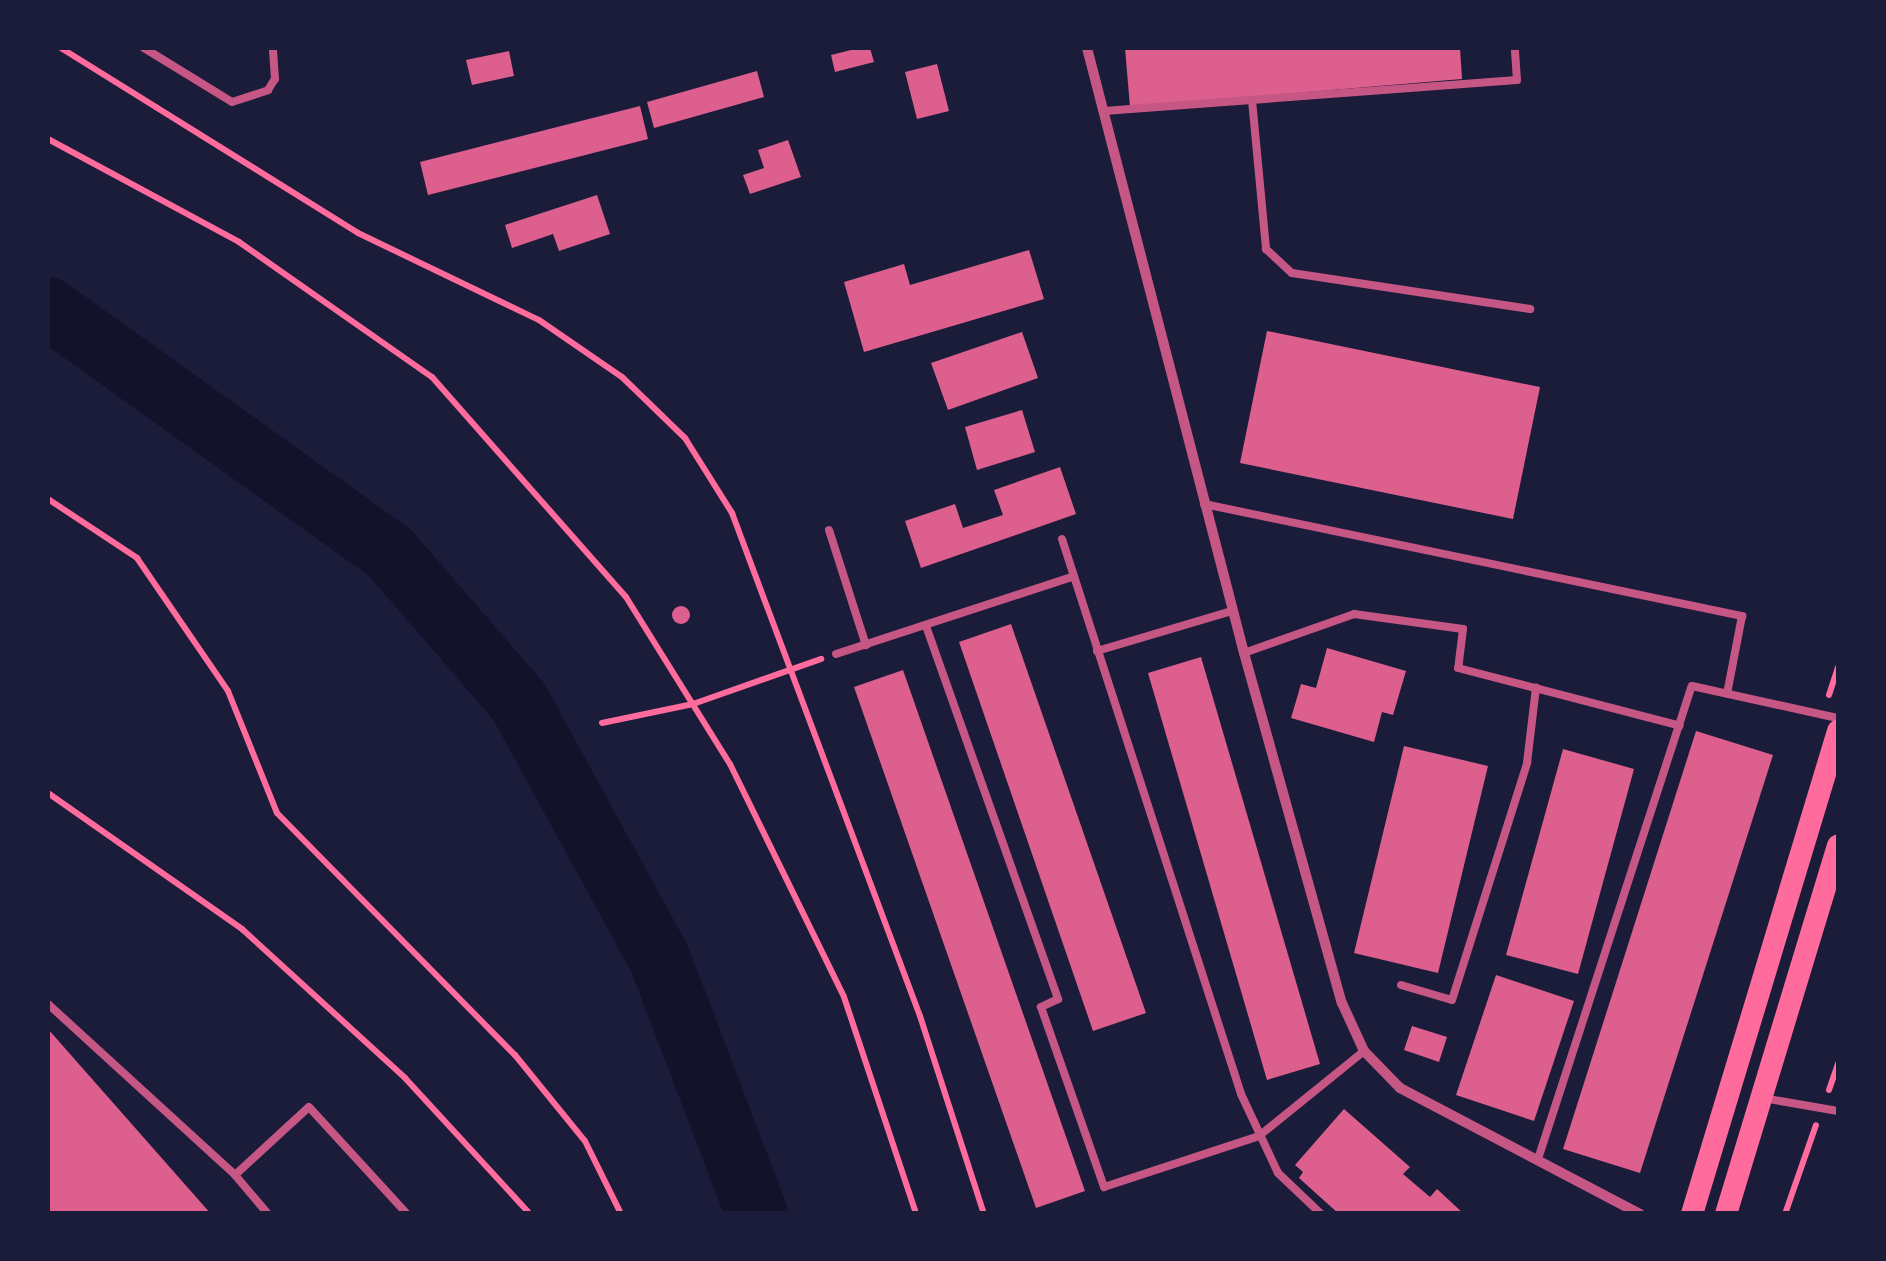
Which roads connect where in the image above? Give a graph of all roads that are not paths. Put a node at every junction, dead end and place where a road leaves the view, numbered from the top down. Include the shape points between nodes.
1 (144, 48) edge
2 (273, 48) edge
3 (1087, 48) edge
4 (1515, 48) edge
5 (1252, 100) junction
6 (1104, 111) junction
7 (1530, 308) dead end
8 (1204, 504) junction
9 (829, 530) dead end
10 (1062, 539) dead end
11 (1074, 576) junction
12 (1232, 610) junction
13 (926, 626) junction
14 (866, 645) junction
15 (1097, 651) junction
16 (1244, 653) junction
17 (836, 654) dead end
18 (1536, 688) junction
19 (1727, 694) junction
20 (1838, 718) edge
21 (1680, 726) junction
22 (1838, 731) edge
23 (1838, 846) edge
24 (1401, 985) dead end
25 (48, 1004) edge
26 (1364, 1050) junction
27 (1764, 1098) junction
28 (1838, 1111) edge
29 (1259, 1136) junction
30 (1538, 1160) junction
31 (235, 1175) junction
32 (268, 1214) edge
33 (406, 1214) edge
34 (1322, 1214) edge
35 (1640, 1214) edge
36 (1692, 1214) edge
37 (1726, 1214) edge

1 - 2 lane via 232,102 268,90
3 - 6 street
4 - 5 lane via 1517,80
5 - 6 lane
5 - 7 lane via 1266,248 1292,273
6 - 8 street
8 - 12 street
8 - 19 lane via 1742,616
9 - 14 lane
10 - 11 lane
11 - 13 lane
11 - 15 lane
12 - 15 lane
12 - 16 street
13 - 14 lane
13 - 29 lane via 1058,999 1041,1007 1104,1187
14 - 17 lane
15 - 29 lane
16 - 18 lane via 1354,614 1463,629 1458,668
16 - 26 street via 1342,1002
18 - 21 lane
18 - 24 lane via 1527,763 1452,1000
19 - 20 lane
19 - 21 lane via 1692,686
21 - 30 lane
22 - 36 main road
23 - 27 main road
25 - 31 lane
26 - 29 lane
26 - 30 street via 1400,1088
27 - 28 lane
27 - 37 main road
29 - 34 lane via 1278,1173
30 - 35 street
31 - 32 lane
31 - 33 lane via 309,1107

